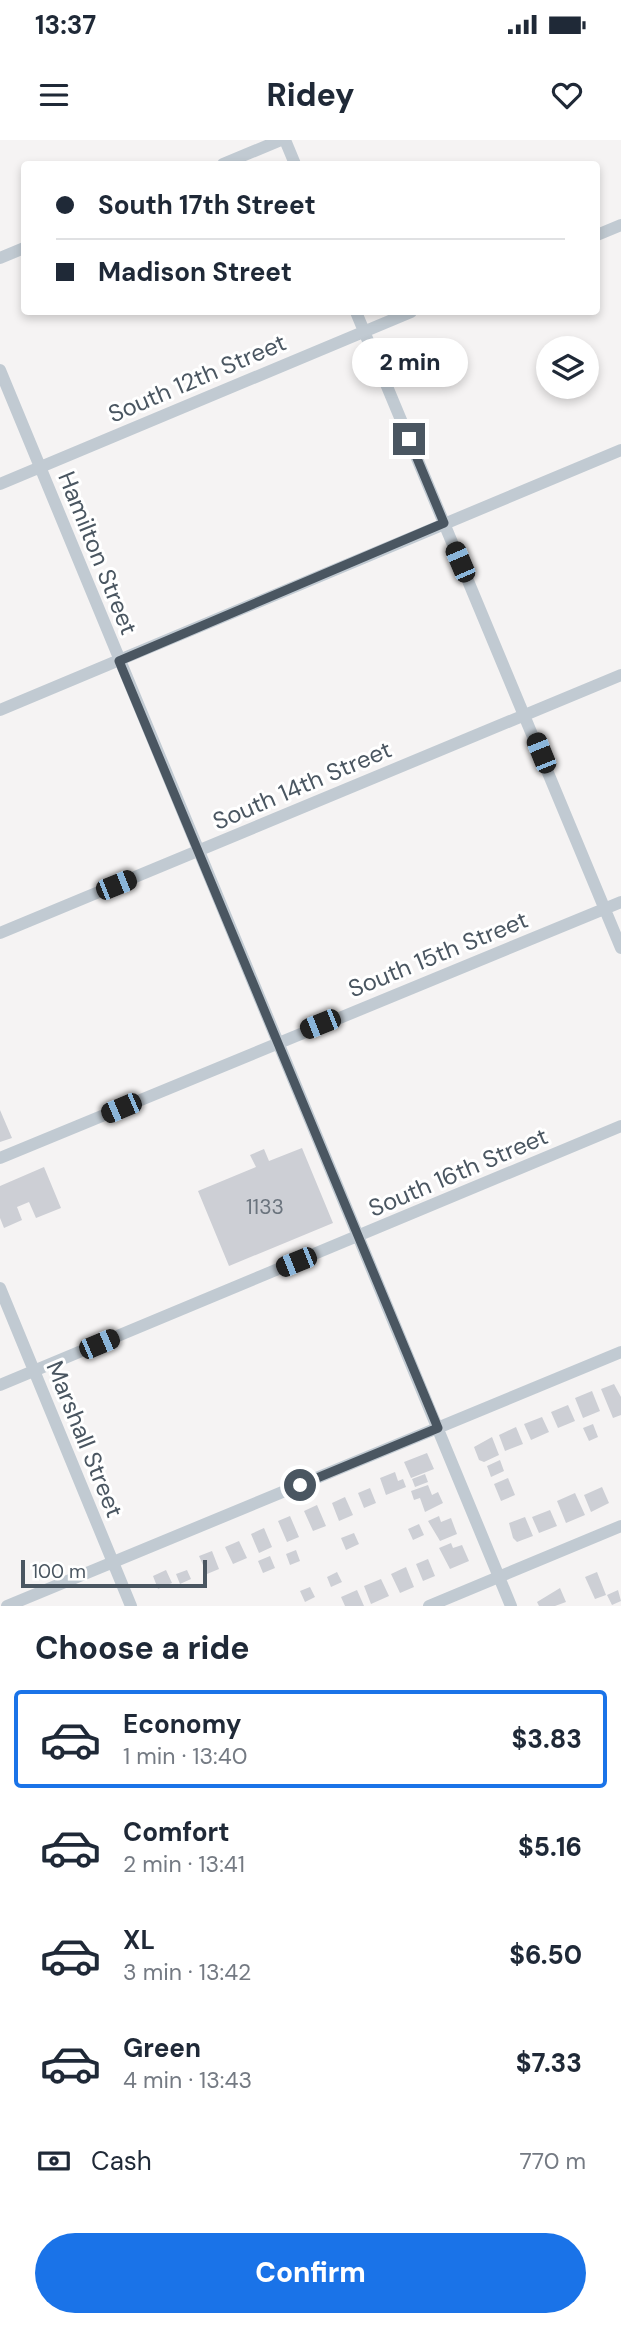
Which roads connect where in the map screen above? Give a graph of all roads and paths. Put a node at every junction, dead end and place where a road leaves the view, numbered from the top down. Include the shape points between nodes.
1 (283, 140) edge
2 (230, 161) edge
3 (294, 161) edge
4 (621, 225) edge
5 (600, 234) edge
6 (21, 249) edge
7 (0, 258) edge
8 (357, 315) edge
9 (404, 315) edge
10 (365, 331) junction
11 (0, 370) edge
12 (621, 450) edge
13 (40, 467) junction
14 (0, 484) edge
15 (444, 523) junction
16 (119, 661) junction
17 (621, 675) edge
18 (0, 710) edge
19 (524, 715) junction
20 (199, 851) junction
21 (621, 902) edge
22 (604, 909) junction
23 (0, 933) edge
24 (621, 948) edge
25 (277, 1042) junction
26 (621, 1126) edge
27 (0, 1158) edge
28 (358, 1236) junction
29 (0, 1288) edge
30 (621, 1352) edge
31 (34, 1371) junction
32 (0, 1385) edge
33 (438, 1428) junction
34 (621, 1527) edge
35 (112, 1562) junction
36 (499, 1577) junction
37 (7, 1606) edge
38 (131, 1606) edge
39 (429, 1606) edge
40 (511, 1606) edge

1 - 2 street
1 - 3 street
4 - 5 street
6 - 7 street
8 - 10 street
9 - 10 street, South 12th Street
10 - 13 street, South 12th Street
10 - 15 street
11 - 13 street, Hamilton Street
12 - 15 street
13 - 14 street, South 12th Street
13 - 16 street, Hamilton Street
15 - 16 street
15 - 19 street
16 - 18 street
16 - 20 street, Hamilton Street
17 - 19 street, South 14th Street
19 - 20 street, South 14th Street
19 - 22 street
20 - 23 street, South 14th Street
20 - 25 street, Hamilton Street
21 - 22 street, South 15th Street
22 - 24 street
22 - 25 street, South 15th Street
25 - 27 street, South 15th Street
25 - 28 street, Hamilton Street
26 - 28 street, South 16th Street
28 - 31 street, South 16th Street
28 - 33 street, Hamilton Street
29 - 31 street, Marshall Street
30 - 33 street
31 - 32 street, South 16th Street
31 - 35 street, Marshall Street
33 - 35 street
33 - 36 street, Hamilton Street
34 - 36 street
35 - 37 street
35 - 38 street, Marshall Street
36 - 39 street
36 - 40 street, Hamilton Street

